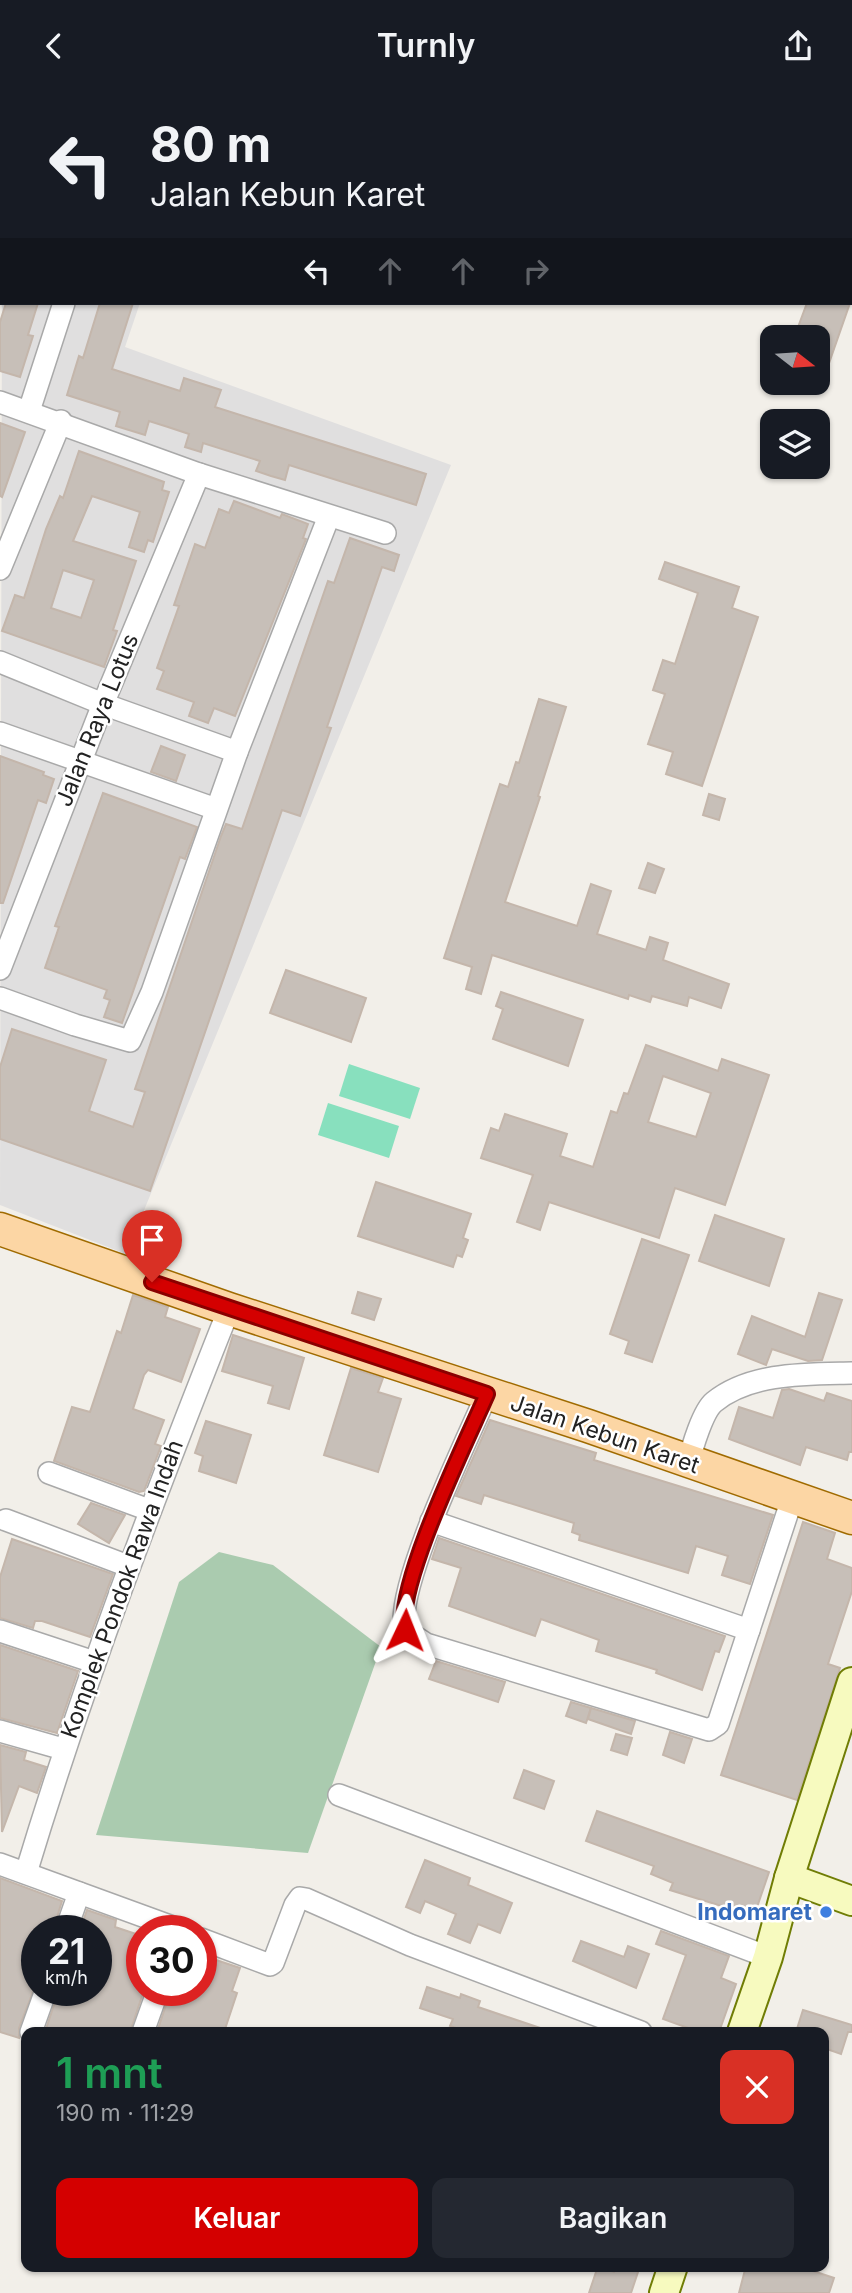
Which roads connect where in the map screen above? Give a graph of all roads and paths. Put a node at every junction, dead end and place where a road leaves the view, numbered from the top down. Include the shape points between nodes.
1 (63, 305) edge
2 (0, 402) edge
3 (29, 411) junction
4 (61, 421) junction
5 (199, 474) junction
6 (330, 516) junction
7 (384, 533) dead end
8 (0, 569) edge
9 (0, 662) edge
10 (103, 704) junction
11 (0, 733) edge
12 (237, 752) junction
13 (80, 762) junction
14 (216, 809) junction
15 (0, 969) edge
16 (0, 998) edge
17 (0, 1229) edge
18 (229, 1309) junction
19 (852, 1373) edge
20 (487, 1394) junction
21 (689, 1462) junction
22 (49, 1473) dead end
23 (793, 1496) junction
24 (149, 1510) junction
25 (852, 1518) edge
26 (6, 1520) dead end
27 (432, 1521) junction
28 (128, 1566) junction
29 (749, 1630) junction
30 (0, 1631) edge
31 (94, 1662) junction
32 (852, 1682) edge
33 (0, 1731) edge
34 (63, 1749) junction
35 (339, 1795) dead end
36 (0, 1864) edge
37 (26, 1873) junction
38 (789, 1878) junction
39 (79, 1893) junction
40 (852, 1901) edge
41 (71, 1915) edge
42 (138, 1915) edge
43 (217, 1946) edge
44 (768, 1957) junction
45 (40, 2006) edge
46 (152, 2006) edge
47 (33, 2027) edge
48 (145, 2027) edge
49 (628, 2027) edge
50 (744, 2027) edge
51 (671, 2272) edge
52 (664, 2293) edge

1 - 3 street
2 - 3 street
3 - 4 street
4 - 5 street
4 - 8 street
5 - 6 street
5 - 10 street, Jalan Raya Lotus
6 - 7 street
6 - 12 street
9 - 10 street
10 - 12 street
10 - 13 street, Jalan Raya Lotus
11 - 13 street
12 - 14 street
13 - 14 street
13 - 15 street, Jalan Raya Lotus
14 - 16 street via 152,992 130,1041
17 - 18 main road, Jalan Kebun Karet
18 - 20 main road, Jalan Kebun Karet
18 - 24 street, Komplek Pondok Rawa Indah
19 - 21 street via 775,1377 745,1385 712,1403
20 - 21 main road, Jalan Kebun Karet
20 - 27 street
21 - 23 main road, Jalan Kebun Karet
22 - 24 street
23 - 25 main road, Jalan Kebun Karet
23 - 29 street
24 - 28 street, Komplek Pondok Rawa Indah
26 - 28 street
27 - 29 street
27 - 29 street via 402,1619 405,1630 426,1644 709,1730 718,1724
28 - 31 street, Komplek Pondok Rawa Indah
30 - 31 street
31 - 34 street, Komplek Pondok Rawa Indah
32 - 38 main road
33 - 34 street
34 - 37 street, Komplek Pondok Rawa Indah
35 - 44 street
36 - 37 street
37 - 39 street
38 - 40 main road
38 - 44 main road
39 - 41 street
39 - 42 street
43 - 49 street via 265,1965 273,1963 295,1905 306,1899 410,1945
44 - 50 main road
45 - 47 street
46 - 48 street
51 - 52 main road

